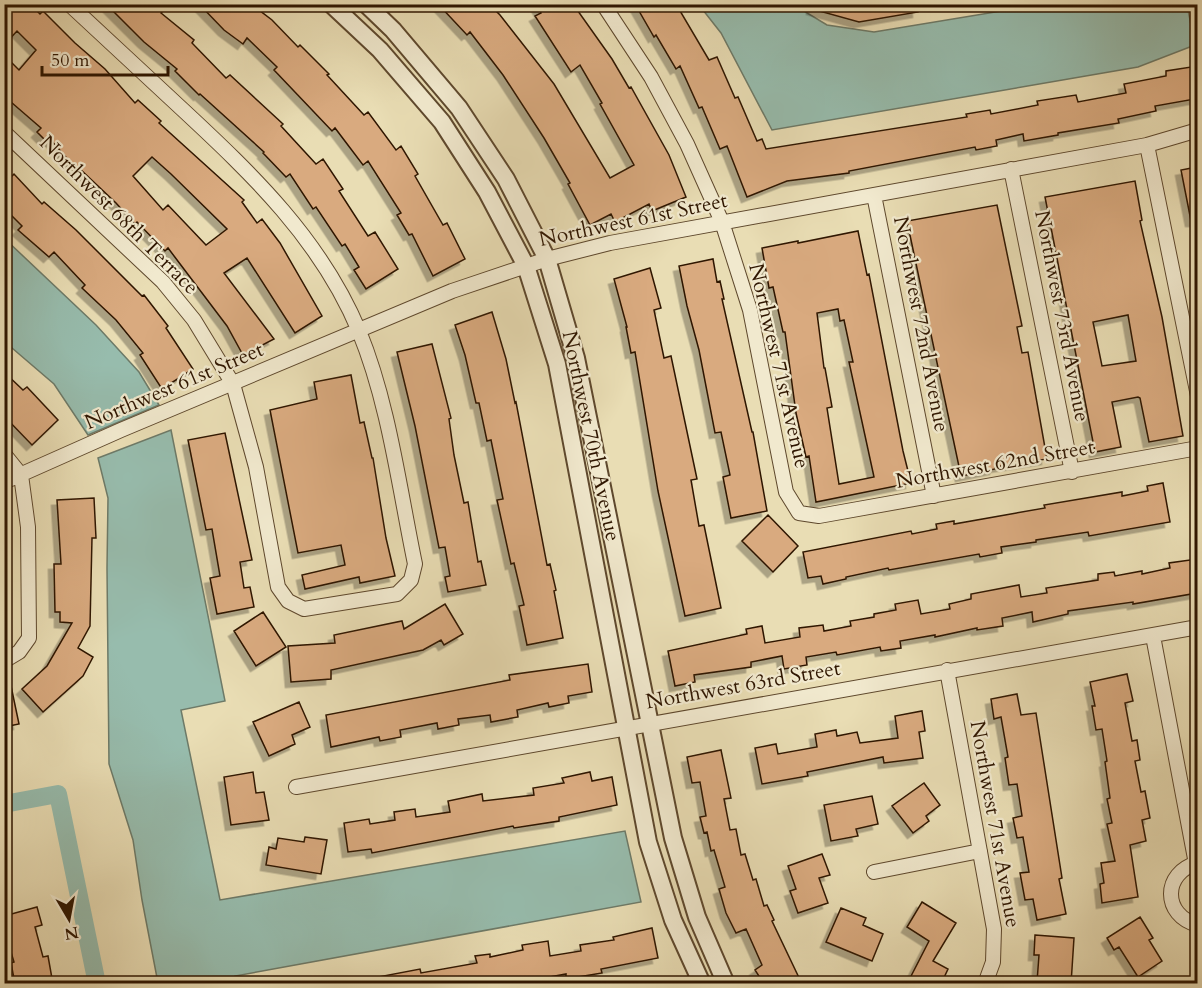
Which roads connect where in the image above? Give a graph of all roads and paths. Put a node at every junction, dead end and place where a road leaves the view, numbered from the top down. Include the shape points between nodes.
1 (69, 4) edge
2 (331, 4) edge
3 (366, 4) edge
4 (603, 4) edge
5 (1197, 130) edge
6 (4, 132) edge
7 (1147, 145) junction
8 (1011, 169) junction
9 (874, 195) junction
10 (722, 222) junction
11 (547, 259) junction
12 (526, 266) junction
13 (359, 331) junction
14 (233, 384) junction
15 (1197, 396) edge
16 (1197, 448) edge
17 (4, 454) edge
18 (1072, 472) junction
19 (21, 475) junction
20 (4, 482) edge
21 (934, 496) junction
22 (800, 513) joint
23 (1197, 627) edge
24 (1153, 636) junction
25 (4, 661) edge
26 (947, 670) junction
27 (649, 723) junction
28 (626, 727) junction
29 (296, 787) dead end
30 (980, 851) junction
31 (1197, 863) edge
32 (874, 872) dead end
33 (1197, 925) edge
34 (723, 983) edge
35 (702, 984) edge
36 (985, 984) edge

1 - 13 street via 243,165 283,208 325,265
2 - 12 street, Northwest 70th Avenue via 380,50 442,122
3 - 11 street, Northwest 70th Avenue via 459,108 506,178
4 - 10 street, Northwest 71st Avenue via 651,76
5 - 7 street, Northwest 61st Street
6 - 14 street, Northwest 68th Terrace via 163,282 194,320
7 - 8 street, Northwest 61st Street
7 - 15 street
8 - 9 street, Northwest 61st Street
8 - 18 street, Northwest 73rd Avenue
9 - 10 street, Northwest 61st Street
9 - 21 street, Northwest 72nd Avenue
10 - 11 street, Northwest 61st Street
10 - 22 street, Northwest 71st Avenue via 750,310 786,492
11 - 12 street, Northwest 61st Street
11 - 27 street, Northwest 70th Avenue via 576,358
12 - 13 street, Northwest 61st Street via 452,291
12 - 28 street, Northwest 70th Avenue via 557,364
13 - 14 street, Northwest 61st Street
13 - 14 street, Northwest 68th Terrace via 382,403 415,564 411,580 397,594 304,609 288,601 278,587 256,467
14 - 19 street, Northwest 61st Street
16 - 18 street, Northwest 62nd Street
17 - 19 street
18 - 21 street, Northwest 62nd Street
19 - 20 street, Northwest 61st Street
19 - 25 street via 28,527 29,638 19,652
21 - 22 street, Northwest 62nd Street via 819,516
23 - 24 street, Northwest 63rd Street
24 - 26 street, Northwest 63rd Street
24 - 31 street
26 - 27 street, Northwest 63rd Street
26 - 30 street, Northwest 71st Avenue
27 - 28 street, Northwest 63rd Street
27 - 34 street, Northwest 70th Avenue via 673,838 697,917
28 - 29 street, Northwest 63rd Street
28 - 35 street, Northwest 70th Avenue via 648,842 673,920
30 - 32 street
30 - 36 street, Northwest 71st Avenue via 994,929 993,962
31 - 33 street via 1178,874 1170,894 1178,914

